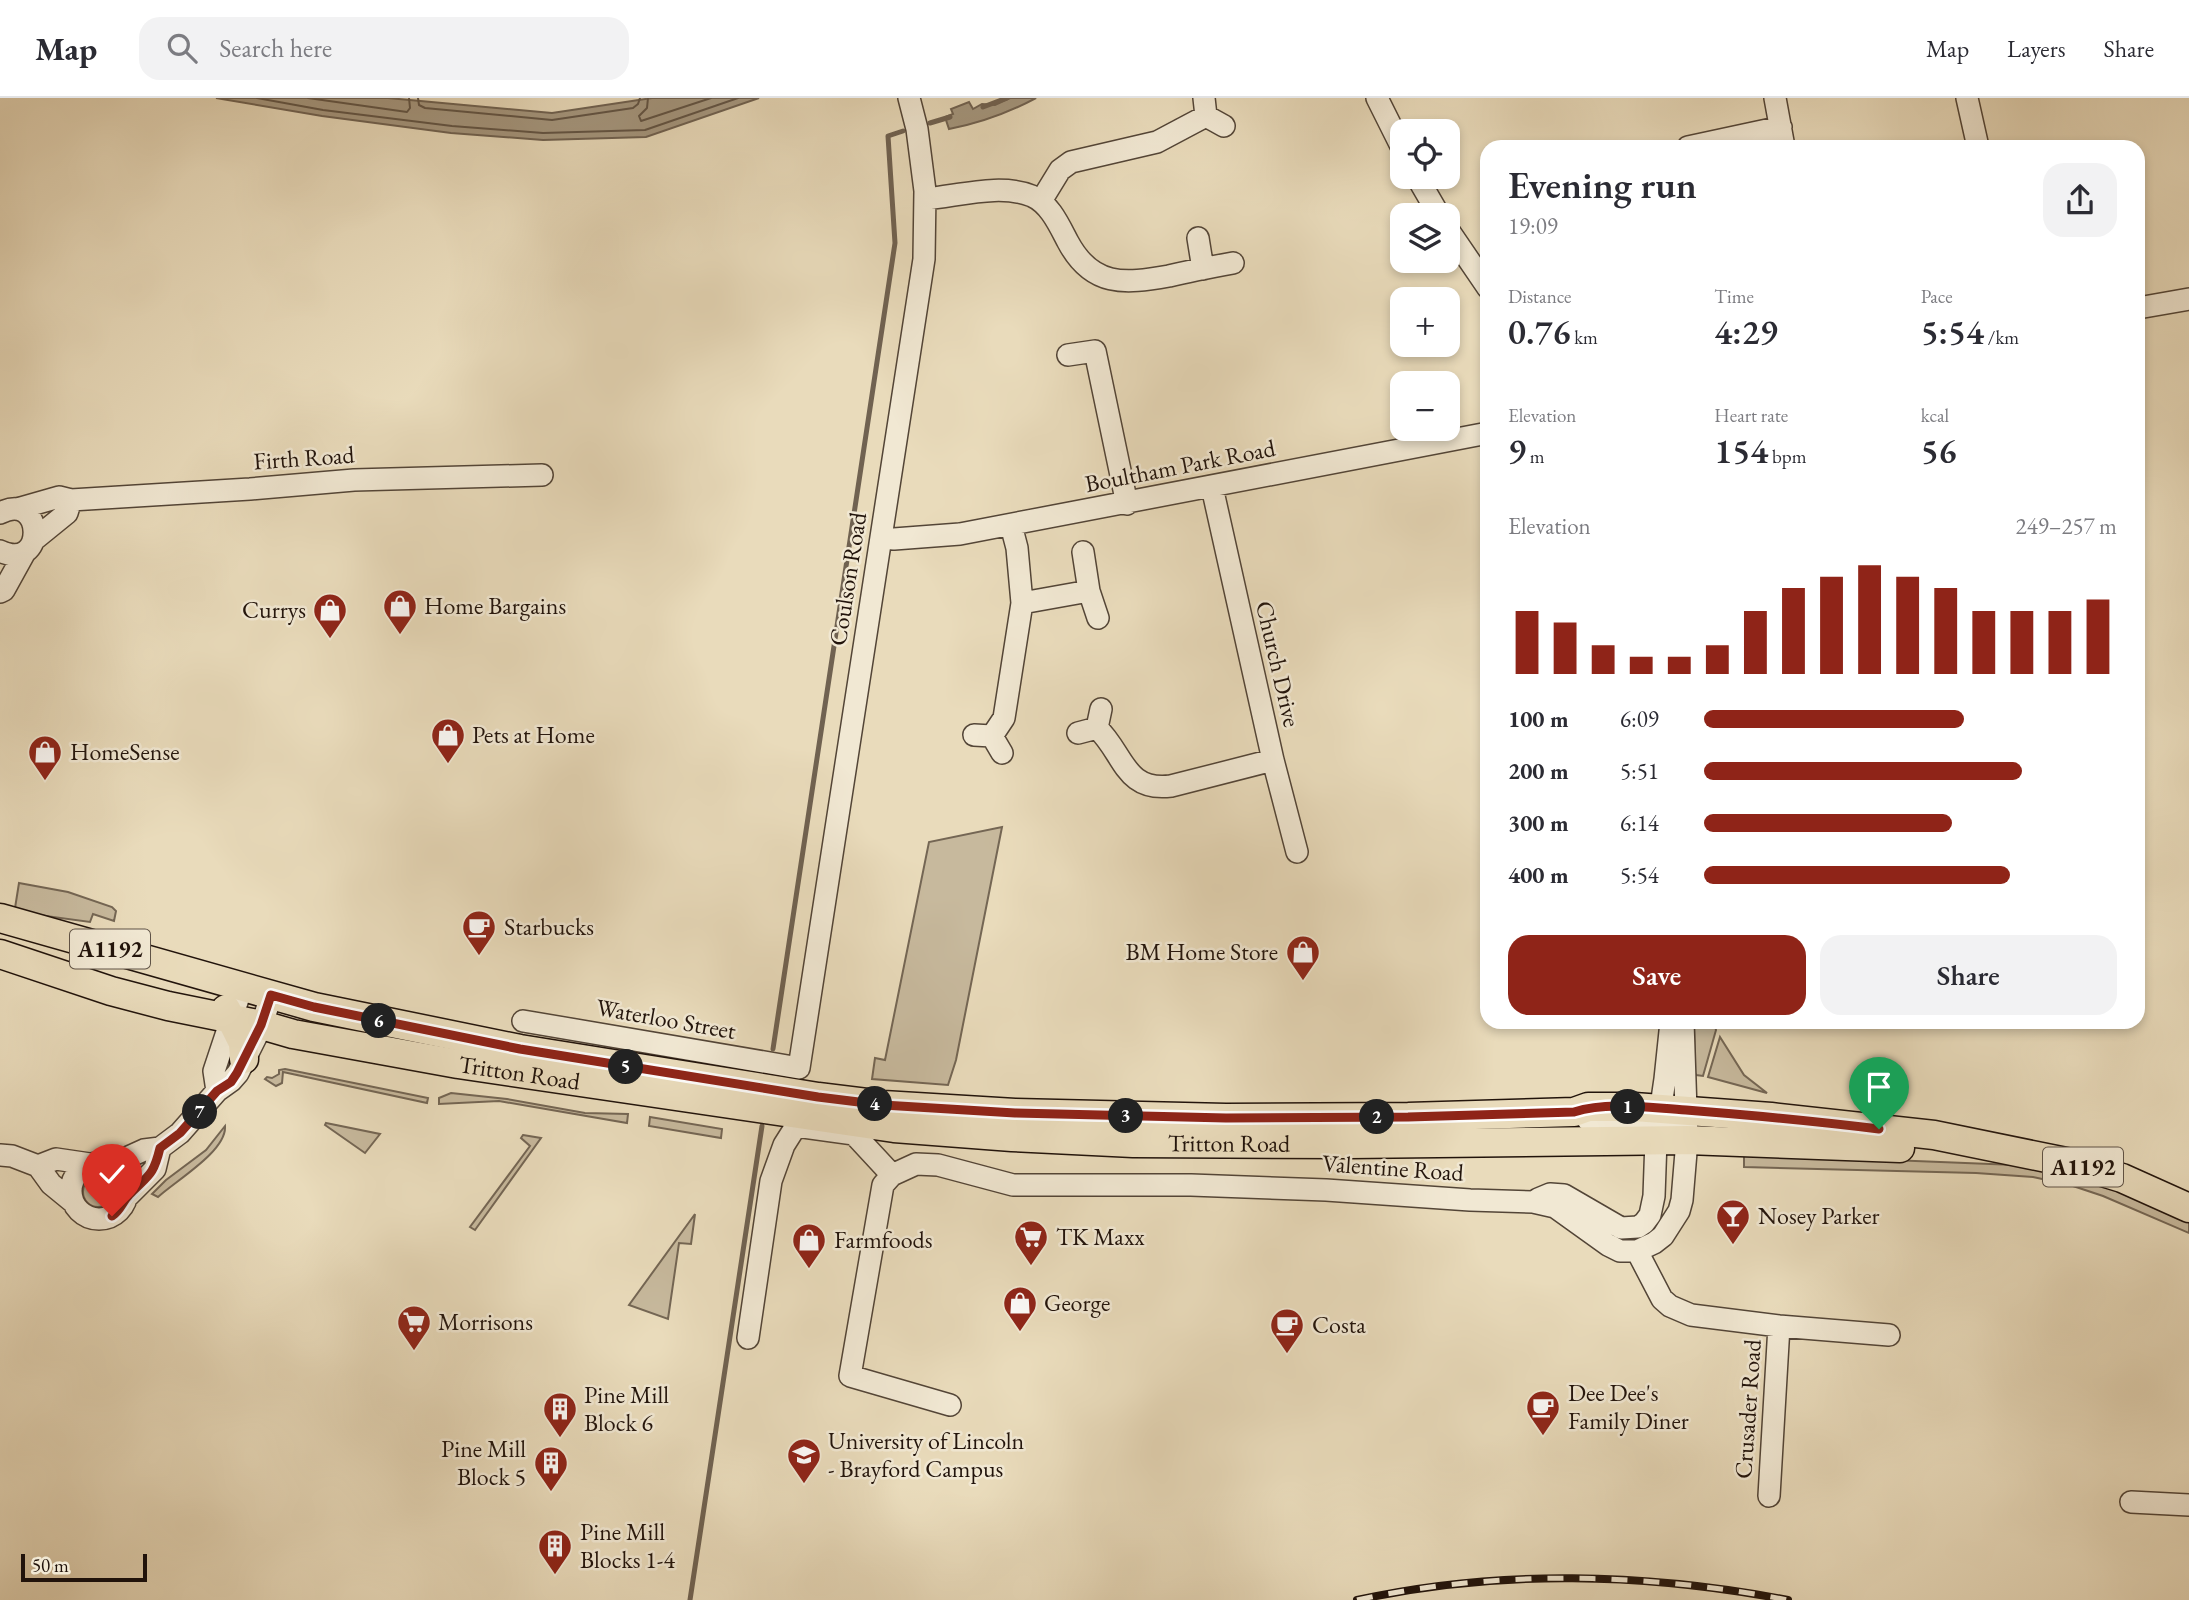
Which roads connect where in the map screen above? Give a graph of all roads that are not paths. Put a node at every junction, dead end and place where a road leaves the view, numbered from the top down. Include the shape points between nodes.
1 (909, 98) edge
2 (1377, 98) edge
3 (1775, 98) edge
4 (1967, 98) edge
5 (1211, 113) edge
6 (1390, 124) edge
7 (1782, 137) edge
8 (1754, 140) edge
9 (1976, 140) edge
10 (925, 199) junction
11 (1041, 201) junction
12 (1198, 238) dead end
13 (1460, 247) edge
14 (1233, 263) dead end
15 (1203, 269) junction
16 (1480, 276) edge
17 (2189, 299) edge
18 (2145, 307) edge
19 (1068, 355) dead end
20 (1480, 435) edge
21 (542, 475) dead end
22 (1212, 487) junction
23 (71, 500) junction
24 (1127, 504) junction
25 (7, 508) edge
26 (1011, 525) junction
27 (882, 538) junction
28 (30, 545) junction
29 (0, 551) edge
30 (1083, 552) dead end
31 (1089, 591) junction
32 (0, 592) edge
33 (1022, 603) junction
34 (1098, 618) dead end
35 (1092, 723) dead end
36 (990, 742) dead end
37 (1273, 760) junction
38 (1297, 852) dead end
39 (0, 918) edge
40 (66, 937) junction
41 (0, 954) edge
42 (243, 987) junction
43 (271, 995) junction
44 (232, 1019) junction
45 (523, 1021) dead end
46 (261, 1025) junction
47 (1670, 1029) edge
48 (1683, 1029) edge
49 (244, 1059) junction
50 (799, 1068) joint
51 (217, 1091) junction
52 (1672, 1125) junction
53 (894, 1128) junction
54 (1972, 1144) junction
55 (160, 1148) junction
56 (0, 1155) edge
57 (96, 1164) junction
58 (916, 1164) junction
59 (38, 1166) junction
60 (892, 1175) junction
61 (127, 1197) junction
62 (73, 1202) junction
63 (1533, 1202) junction
64 (2189, 1208) edge
65 (1637, 1251) junction
66 (1779, 1326) junction
67 (1889, 1335) dead end
68 (748, 1338) dead end
69 (950, 1405) dead end
70 (1769, 1496) dead end
71 (2131, 1502) dead end
72 (2189, 1505) edge

1 - 10 street, Coulson Road
2 - 6 street
3 - 7 street
4 - 9 street
5 - 11 street via 1157,142 1071,162 1060,170
7 - 8 street
10 - 11 street via 1008,191
10 - 27 street, Coulson Road via 924,260
11 - 15 street via 1078,258 1104,278 1140,281
12 - 15 street
13 - 16 street
14 - 15 street
17 - 18 street
19 - 24 street via 1095,351
20 - 22 street, Boultham Park Road
21 - 23 street, Firth Road via 354,480
22 - 24 street, Boultham Park Road
22 - 37 street, Church Drive
23 - 25 street, Firth Road via 59,497
23 - 28 street via 67,513
24 - 26 street, Boultham Park Road
25 - 28 street via 33,520 36,530
26 - 27 street, Boultham Park Road via 960,534
26 - 33 street
27 - 50 street, Coulson Road
28 - 29 street via 10,555
28 - 32 street
30 - 31 street
31 - 33 street
31 - 34 street
33 - 36 street via 1004,718
35 - 37 street via 1135,779 1157,788
37 - 38 street, Church Drive
39 - 40 main road, Tritton Road / A1192
40 - 42 main road, Tritton Road / A1192
40 - 44 main road via 99,957 214,996
41 - 44 main road, Tritton Road / A1192 via 111,991
42 - 43 main road, Tritton Road / A1192
42 - 44 street
43 - 46 street
43 - 52 main road, Tritton Road / A1192 via 520,1049 883,1105 1226,1118 1574,1112 1588,1107
44 - 46 main road, Tritton Road / A1192
44 - 49 main road via 243,1043
44 - 51 street via 214,1071
45 - 50 street, Waterloo Street
46 - 49 street
46 - 53 main road, Tritton Road / A1192 via 458,1065
47 - 52 street via 1665,1079
48 - 52 street
49 - 51 street via 231,1082
51 - 55 street via 180,1133
52 - 53 main road, Tritton Road / A1192 via 1350,1144 1133,1143
52 - 54 main road, Tritton Road / A1192 via 1879,1129
52 - 54 main road, Tritton Road / A1192 via 1730,1142 1931,1149
52 - 63 street, Valentine Road via 1656,1162 1653,1207 1638,1227 1613,1225 1564,1195 1550,1194
52 - 65 street via 1685,1187 1679,1211 1662,1236
53 - 58 street
54 - 64 main road, Tritton Road / A1192 via 2076,1164 2122,1178
55 - 57 street
55 - 61 street via 155,1168
56 - 59 street
57 - 59 street via 56,1159
57 - 61 street via 114,1167 123,1177
57 - 62 street via 79,1171 72,1183
58 - 60 street
58 - 63 street, Valentine Road via 938,1165 1013,1185 1191,1185
59 - 62 street
60 - 68 street via 854,1134 796,1126 771,1181
60 - 69 street via 883,1185 850,1376
61 - 62 street via 117,1213 99,1219 87,1217
63 - 65 street, Valentine Road via 1555,1207 1620,1251
65 - 66 street, Crusader Road via 1654,1287 1670,1306 1691,1315
66 - 67 street, Crusader Road
66 - 70 street, Crusader Road
71 - 72 street

